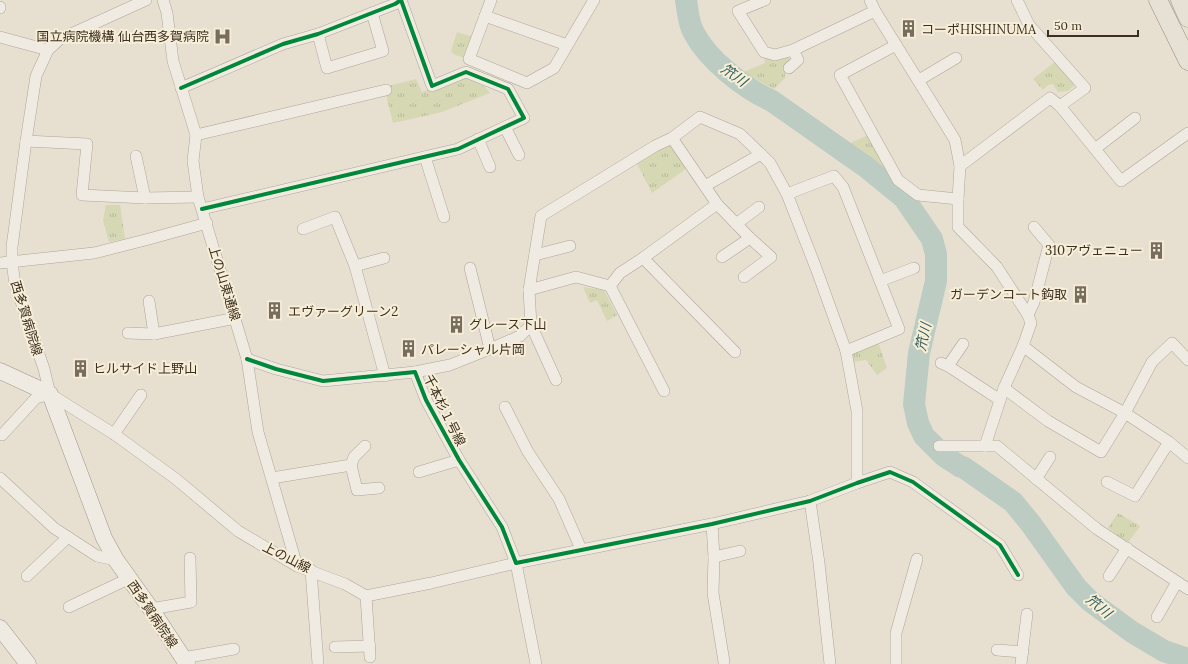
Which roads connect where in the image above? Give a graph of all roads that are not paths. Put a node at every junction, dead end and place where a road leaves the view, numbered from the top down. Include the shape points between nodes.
1 (146, 0) edge
2 (163, 0) edge
3 (492, 0) edge
4 (594, 0) edge
5 (765, 0) edge
6 (870, 0) edge
7 (1017, 0) edge
8 (1158, 0) edge
9 (1180, 0) edge
10 (875, 11) junction
11 (372, 13) junction
12 (485, 16) junction
13 (1188, 18) edge
14 (318, 34) junction
15 (0, 37) edge
16 (896, 45) junction
17 (567, 46) junction
18 (48, 50) junction
19 (793, 50) junction
20 (956, 58) dead end
21 (1188, 61) edge
22 (788, 68) dead end
23 (919, 80) junction
24 (181, 88) junction
25 (386, 90) dead end
26 (1060, 106) junction
27 (1134, 118) dead end
28 (505, 127) junction
29 (1188, 133) edge
30 (196, 135) junction
31 (672, 138) junction
32 (478, 140) junction
33 (26, 141) junction
34 (1095, 149) junction
35 (760, 154) junction
36 (519, 155) dead end
37 (136, 156) dead end
38 (425, 157) junction
39 (960, 166) junction
40 (490, 167) dead end
41 (705, 186) junction
42 (787, 194) junction
43 (198, 197) junction
44 (145, 198) junction
45 (958, 199) junction
46 (717, 204) junction
47 (759, 207) dead end
48 (202, 209) junction
49 (444, 217) dead end
50 (207, 223) junction
51 (736, 224) junction
52 (1034, 227) dead end
53 (303, 229) dead end
54 (750, 238) junction
55 (570, 246) dead end
56 (535, 255) junction
57 (722, 257) dead end
58 (384, 258) dead end
59 (643, 258) junction
60 (12, 262) junction
61 (0, 263) edge
62 (355, 266) junction
63 (470, 268) dead end
64 (914, 268) dead end
65 (744, 277) dead end
66 (880, 280) junction
67 (610, 286) junction
68 (529, 290) junction
69 (149, 301) dead end
70 (1028, 315) junction
71 (236, 318) junction
72 (532, 325) junction
73 (128, 333) dead end
74 (154, 334) junction
75 (963, 344) dead end
76 (1023, 346) junction
77 (490, 349) junction
78 (846, 351) junction
79 (735, 352) dead end
80 (247, 359) junction
81 (1188, 360) edge
82 (0, 371) edge
83 (415, 372) junction
84 (385, 376) junction
85 (556, 380) dead end
86 (1004, 388) junction
87 (664, 391) dead end
88 (50, 394) junction
89 (141, 395) dead end
90 (1000, 400) junction
91 (505, 407) dead end
92 (1125, 413) junction
93 (114, 434) junction
94 (2, 435) dead end
95 (1169, 442) junction
96 (365, 446) dead end
97 (940, 446) dead end
98 (985, 446) junction
99 (1050, 457) dead end
100 (1188, 458) edge
101 (459, 460) junction
102 (351, 465) junction
103 (419, 472) dead end
104 (0, 478) edge
105 (272, 478) junction
106 (1036, 480) junction
107 (1107, 482) dead end
108 (857, 483) junction
109 (379, 488) dead end
110 (810, 501) junction
111 (712, 524) junction
112 (68, 537) junction
113 (1127, 548) junction
114 (581, 549) junction
115 (740, 551) dead end
116 (714, 557) junction
117 (190, 558) dead end
118 (916, 559) dead end
119 (116, 560) junction
120 (516, 563) junction
121 (297, 566) junction
122 (311, 570) junction
123 (1018, 575) dead end
124 (27, 576) dead end
125 (1109, 576) dead end
126 (130, 578) junction
127 (1184, 585) edge
128 (366, 596) junction
129 (69, 607) dead end
130 (151, 609) junction
131 (1027, 614) dead end
132 (1157, 616) dead end
133 (0, 628) edge
134 (336, 647) dead end
135 (234, 649) dead end
136 (996, 650) dead end
137 (1023, 652) junction
138 (185, 661) edge
139 (724, 662) dead end
140 (28, 664) edge
141 (318, 664) edge
142 (536, 664) edge
143 (830, 664) edge
144 (896, 664) edge
145 (1021, 664) edge

1 - 18 street, 西多賀病院線 via 60,40
2 - 24 street, 上の山東通線 via 168,13 173,61
3 - 12 street
4 - 17 street
5 - 19 street via 738,11 764,52 775,55
6 - 10 street
7 - 26 street via 1029,26 1085,88
8 - 21 main road
9 - 13 main road
10 - 16 street
10 - 19 street
11 - 14 street
11 - 14 street via 383,51 327,68
11 - 28 street via 401,0 432,86 466,72 508,89 524,118
12 - 17 street
12 - 17 street via 469,59 527,83 554,68
14 - 24 street via 283,44
15 - 18 street
16 - 23 street
16 - 45 street via 840,75 898,180 918,195
18 - 33 street, 西多賀病院線 via 36,76
19 - 22 street via 798,60
20 - 23 street
23 - 39 street via 955,140
24 - 30 street, 上の山東通線
25 - 30 street
26 - 34 street
26 - 39 street via 1050,98
27 - 34 street
28 - 32 street
28 - 36 street
29 - 34 street via 1121,181
30 - 43 street, 上の山東通線 via 193,161
31 - 35 street via 700,117 740,134
31 - 41 street
31 - 56 street via 541,216
32 - 38 street via 458,149
32 - 40 street
33 - 44 street via 87,144 82,195
33 - 60 street, 西多賀病院線
35 - 41 street
35 - 42 street via 770,163
37 - 44 street
38 - 48 street
38 - 49 street
39 - 45 street
41 - 46 street
42 - 66 street via 834,176 843,187
42 - 78 street
43 - 44 street
43 - 48 street, 上の山東通線
45 - 70 street via 958,227 997,267
46 - 51 street
46 - 59 street
47 - 51 street
48 - 50 street, 上の山東通線
50 - 60 street via 94,253
50 - 71 street, 上の山東通線
51 - 54 street
52 - 70 street via 1049,245 1034,302
53 - 62 street via 336,217
54 - 57 street
54 - 65 street via 771,257
55 - 56 street
56 - 68 street
58 - 62 street
59 - 67 street via 620,272
59 - 79 street
60 - 61 street
60 - 88 street, 西多賀病院線 via 15,284
62 - 84 street
63 - 77 street
64 - 66 street
66 - 78 street via 900,329
67 - 68 street via 576,277
67 - 87 street
68 - 72 street
69 - 74 street
70 - 76 street via 1030,323
71 - 74 street
71 - 80 street, 上の山東通線
72 - 77 street via 520,336
72 - 85 street
73 - 74 street
75 - 90 street via 945,365
76 - 86 street
76 - 92 street via 1076,387
77 - 83 street via 450,365
78 - 108 street via 857,411
80 - 84 street, 千本杉１号線 via 323,380
80 - 105 street, 上の山東通線 via 258,432
81 - 92 street via 1172,343 1152,362
82 - 88 street, 上の山線
83 - 84 street, 千本杉１号線
83 - 101 street, 千本杉１号線 via 426,400
86 - 90 street
86 - 92 street via 1048,421 1101,452
88 - 93 street, 上の山線
88 - 94 street via 36,398
88 - 119 street, 西多賀病院線 via 104,538
89 - 93 street
90 - 98 street
91 - 114 street via 528,452 559,499
92 - 95 street
93 - 121 street, 上の山線 via 176,479 238,531
95 - 100 street
95 - 107 street via 1135,496
96 - 102 street via 354,457
97 - 98 street
98 - 106 street via 997,446
99 - 106 street
101 - 103 street
101 - 120 street, 千本杉１号線 via 502,527
102 - 105 street
102 - 109 street via 357,490
104 - 112 street via 54,528
105 - 121 street, 上の山東通線
106 - 113 street via 1097,529
108 - 110 street
108 - 123 street via 890,472 913,482 1000,545
110 - 111 street
110 - 143 street
111 - 114 street
111 - 116 street
112 - 119 street via 98,556
112 - 124 street
113 - 125 street
113 - 127 street
114 - 120 street
115 - 116 street
116 - 139 street via 713,593
117 - 130 street via 191,602
118 - 144 street via 896,633
119 - 126 street, 西多賀病院線
120 - 128 street
120 - 142 street
121 - 122 street, 上の山線
122 - 128 street, 上の山線
122 - 141 street
126 - 129 street
126 - 130 street, 西多賀病院線
127 - 132 street
128 - 134 street via 370,651
130 - 138 street, 西多賀病院線
131 - 137 street
133 - 140 street
135 - 138 street
136 - 137 street
137 - 145 street

